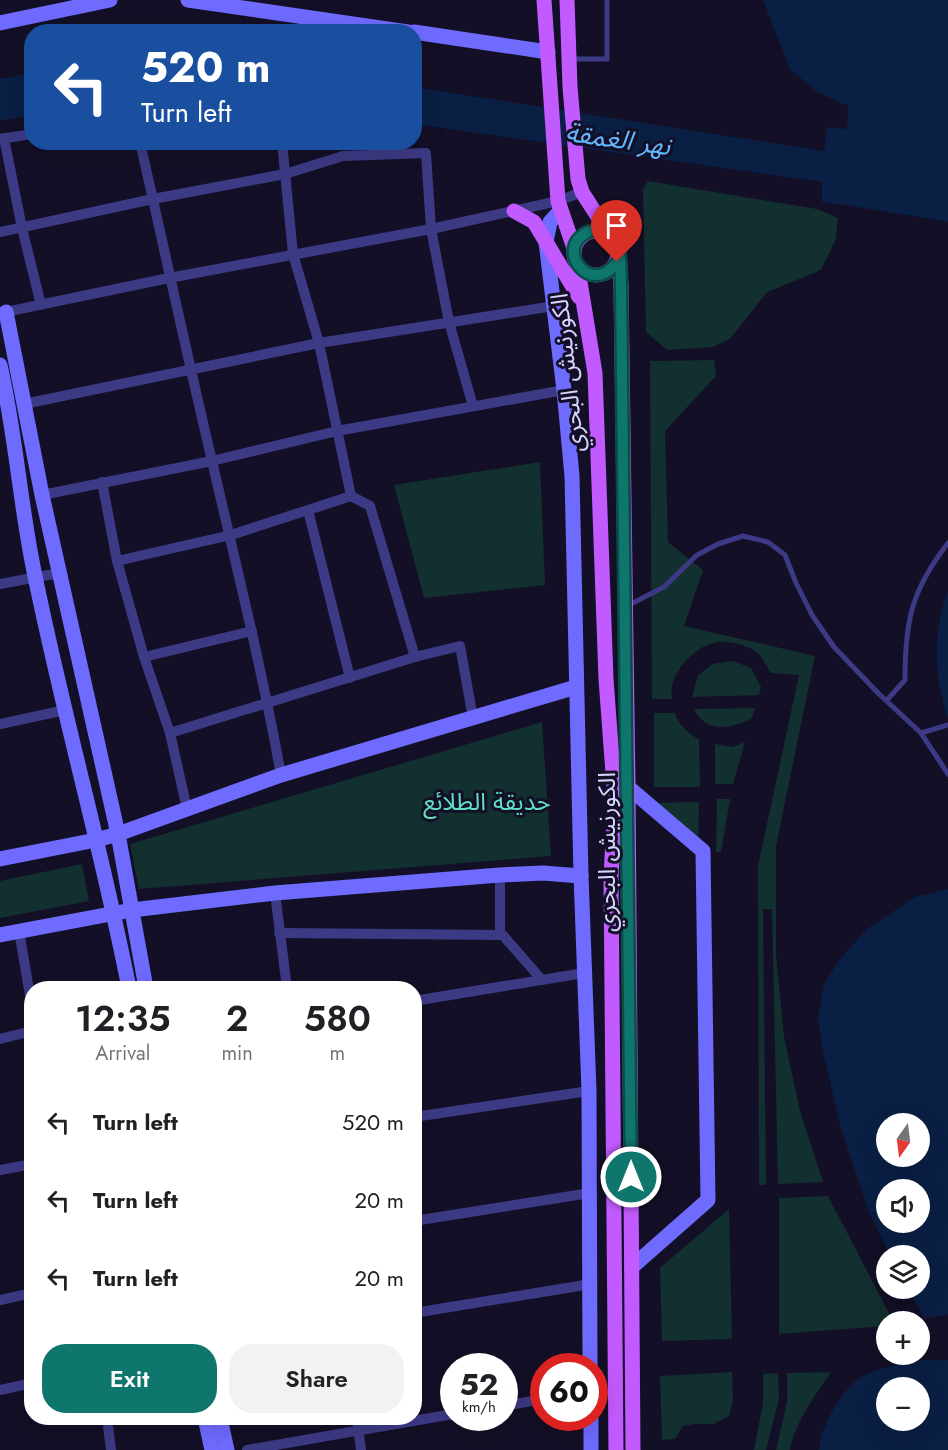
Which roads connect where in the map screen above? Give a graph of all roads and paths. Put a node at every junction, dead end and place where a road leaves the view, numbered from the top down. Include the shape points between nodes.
1 (110, 0) edge
2 (188, 0) edge
3 (544, 0) edge
4 (567, 0) edge
5 (607, 0) edge
6 (0, 23) edge
7 (353, 24) edge
8 (422, 33) edge
9 (548, 52) junction
10 (569, 59) junction
11 (24, 135) edge
12 (2, 139) edge
13 (142, 150) edge
14 (283, 150) edge
15 (285, 174) junction
16 (580, 186) junction
17 (153, 199) junction
18 (559, 206) junction
19 (514, 211) junction
20 (21, 228) junction
21 (431, 230) junction
22 (0, 232) edge
23 (609, 234) junction
24 (546, 242) junction
25 (293, 254) junction
26 (619, 254) junction
27 (575, 256) junction
28 (169, 278) junction
29 (40, 305) junction
30 (554, 306) junction
31 (585, 306) junction
32 (3, 313) edge
33 (449, 322) junction
34 (319, 343) junction
35 (0, 365) edge
36 (192, 370) junction
37 (564, 390) junction
38 (24, 404) junction
39 (473, 406) junction
40 (337, 431) junction
41 (6, 433) edge
42 (212, 461) junction
43 (102, 482) junction
44 (42, 495) junction
45 (351, 496) junction
46 (308, 510) junction
47 (231, 535) junction
48 (948, 543) edge
49 (117, 561) junction
50 (59, 573) junction
51 (35, 578) junction
52 (0, 584) edge
53 (625, 606) junction
54 (252, 632) junction
55 (144, 657) junction
56 (415, 657) junction
57 (350, 678) junction
58 (576, 687) junction
59 (887, 700) junction
60 (268, 703) junction
61 (66, 710) junction
62 (473, 718) junction
63 (0, 724) edge
64 (948, 725) edge
65 (170, 733) junction
66 (921, 733) junction
67 (948, 774) edge
68 (282, 775) junction
69 (628, 788) junction
70 (187, 809) junction
71 (118, 834) junction
72 (96, 840) junction
73 (0, 859) edge
74 (500, 875) junction
75 (581, 876) junction
76 (275, 893) junction
77 (132, 910) junction
78 (114, 913) junction
79 (19, 931) junction
80 (279, 933) junction
81 (0, 935) edge
82 (503, 935) junction
83 (584, 973) junction
84 (542, 980) junction
85 (28, 981) edge
86 (128, 981) edge
87 (145, 981) edge
88 (286, 981) edge
89 (422, 1000) edge
90 (24, 1033) edge
91 (0, 1039) edge
92 (589, 1091) junction
93 (422, 1116) edge
94 (24, 1166) edge
95 (0, 1170) edge
96 (590, 1193) junction
97 (422, 1220) edge
98 (632, 1267) junction
99 (591, 1284) junction
100 (24, 1295) edge
101 (0, 1300) edge
102 (422, 1312) edge
103 (590, 1353) edge
104 (24, 1385) edge
105 (0, 1390) edge
106 (440, 1416) edge
107 (422, 1419) edge
108 (108, 1425) edge
109 (207, 1425) edge
110 (222, 1425) edge
111 (358, 1425) edge
112 (388, 1425) edge
113 (358, 1430) junction
114 (591, 1431) edge
115 (111, 1450) edge
116 (212, 1450) edge
117 (227, 1450) edge
118 (247, 1450) edge
119 (361, 1450) edge
120 (591, 1450) edge
121 (616, 1450) edge
122 (633, 1450) edge

1 - 6 street
2 - 7 street
3 - 9 main road, الكورنيش البحري
4 - 10 main road
5 - 10 lane via 607,59
8 - 9 street
9 - 18 main road, الكورنيش البحري
10 - 16 main road
11 - 12 street
12 - 20 street
13 - 17 street
14 - 15 street
15 - 17 street
15 - 21 street via 343,156 426,153
15 - 25 street
16 - 18 street
16 - 23 main road
17 - 20 street
17 - 28 street
18 - 19 street
18 - 24 street via 550,222
18 - 27 main road, الكورنيش البحري
19 - 21 street
19 - 24 main road via 534,222
20 - 22 street
20 - 29 street
21 - 25 street
21 - 33 street
23 - 26 main road via 615,239
23 - 27 main road via 601,230 584,234 577,240
24 - 30 street
24 - 31 main road
25 - 28 street
25 - 34 street
26 - 27 main road via 612,269 597,275 589,274
26 - 53 main road, الكورنيش البحري
27 - 31 main road, الكورنيش البحري
28 - 29 street
28 - 36 street
29 - 32 street
30 - 33 street
30 - 37 street
31 - 121 main road, الكورنيش البحري via 595,373 606,678 615,800 611,878
32 - 38 street
33 - 34 street
33 - 39 street
34 - 36 street
34 - 40 street
35 - 41 street
36 - 38 street
36 - 42 street
37 - 39 street
37 - 58 street via 572,476
38 - 44 street
39 - 40 street
40 - 42 street
40 - 45 street
41 - 51 street
42 - 43 street
42 - 47 street
43 - 44 street
43 - 49 street
44 - 50 street
45 - 46 street
45 - 56 street via 370,506
46 - 47 street
46 - 57 street
47 - 49 street
47 - 54 street
48 - 59 lane via 930,566 910,611 905,680
49 - 55 street
50 - 51 street
50 - 71 street
51 - 52 street
51 - 61 street
53 - 59 lane via 664,587 698,555 718,544 743,536 768,542 785,555 812,615 834,646
53 - 69 main road, الكورنيش البحري
54 - 55 street
54 - 60 street
55 - 65 street
56 - 57 street
56 - 62 street via 460,646
57 - 60 street
58 - 62 street
58 - 75 street
59 - 66 lane
60 - 65 street
60 - 68 street
61 - 63 street
61 - 72 street
62 - 68 street
64 - 66 lane
65 - 70 street
66 - 67 lane
68 - 70 street
69 - 98 main road, الكورنيش البحري
69 - 98 street via 703,851 708,1200
70 - 71 street
71 - 72 street
71 - 77 street
72 - 73 street
72 - 78 street
74 - 75 street
74 - 76 street
74 - 82 street
75 - 83 street
76 - 77 street
76 - 80 street
77 - 78 street
77 - 87 street
78 - 79 street
78 - 86 street
79 - 81 street
79 - 85 street
80 - 82 street
80 - 88 street
82 - 84 street
83 - 84 street
83 - 92 street
84 - 89 street
90 - 91 street
92 - 93 street
92 - 96 street
94 - 95 street
96 - 97 street
96 - 99 street
98 - 122 main road, الكورنيش البحري
99 - 102 street
99 - 103 street
100 - 101 street
104 - 105 street
106 - 107 street
108 - 115 street
109 - 116 street
110 - 117 street
111 - 113 street
112 - 113 street
113 - 118 street
113 - 119 street
114 - 120 street

